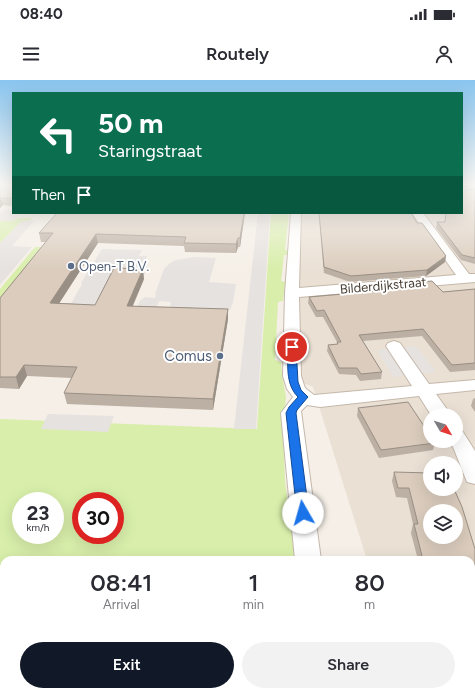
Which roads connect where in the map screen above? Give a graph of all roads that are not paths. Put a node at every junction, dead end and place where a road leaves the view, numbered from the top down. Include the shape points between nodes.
1 (296, 214) edge
2 (418, 214) edge
3 (470, 278) edge
4 (292, 293) junction
5 (394, 346) dead end
6 (475, 385) edge
7 (425, 390) junction
8 (304, 397) junction
9 (437, 408) edge
10 (463, 447) edge
11 (475, 476) edge
12 (308, 556) edge

1 - 4 street
2 - 3 street
3 - 4 street, Bilderdijkstraat
4 - 8 street via 292,376 296,389
5 - 7 street
6 - 7 street
7 - 8 street via 320,401
7 - 9 street
8 - 12 street via 291,413
10 - 11 street

